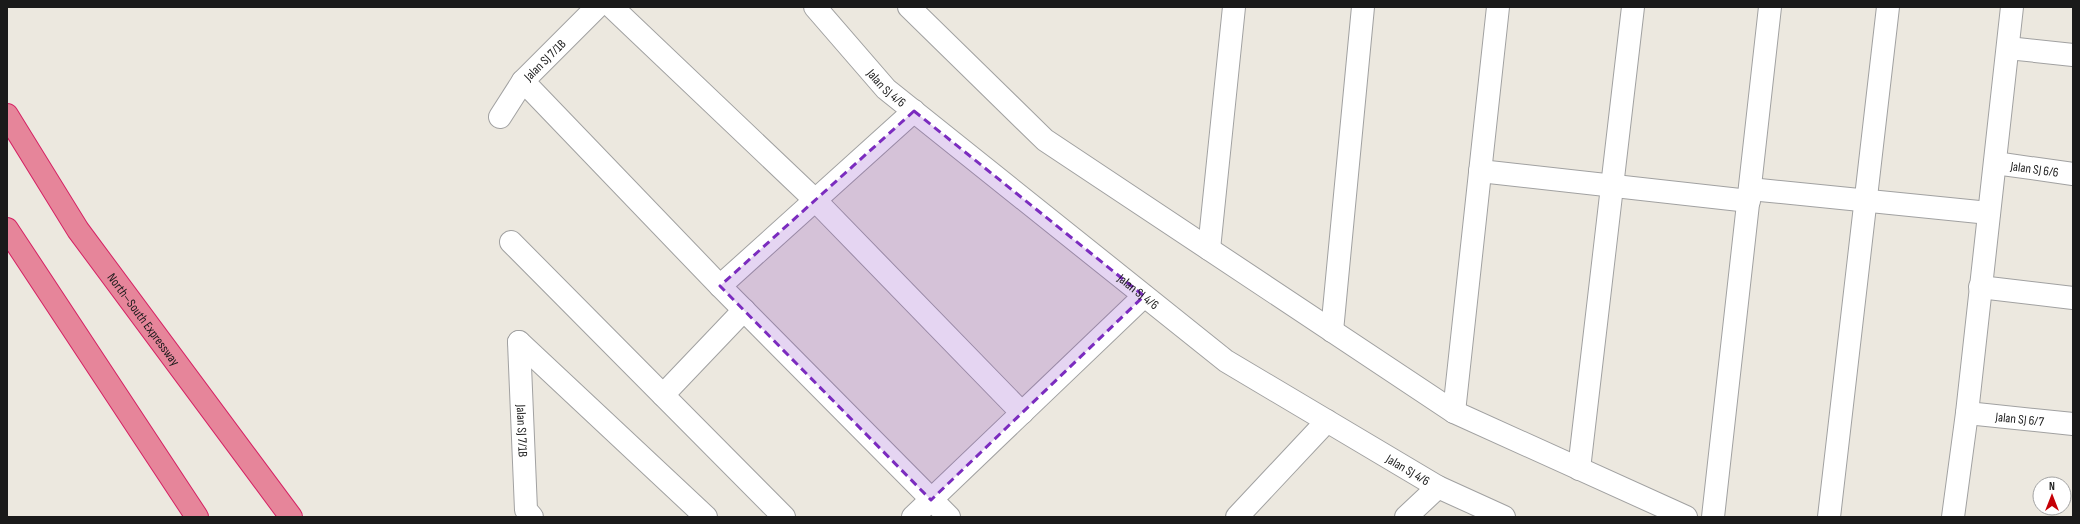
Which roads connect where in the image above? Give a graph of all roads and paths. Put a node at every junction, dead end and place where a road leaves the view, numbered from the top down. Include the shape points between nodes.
1 (597, 7) edge
2 (612, 7) edge
3 (816, 7) edge
4 (908, 7) edge
5 (1234, 7) edge
6 (1363, 7) edge
7 (1498, 7) edge
8 (1633, 7) edge
9 (1770, 7) edge
10 (1888, 7) edge
11 (2012, 7) edge
12 (2008, 48) junction
13 (2073, 54) edge
14 (523, 81) junction
15 (914, 111) junction
16 (7, 115) edge
17 (500, 117) dead end
18 (1995, 163) junction
19 (1480, 172) junction
20 (2073, 174) edge
21 (1612, 186) junction
22 (1749, 195) junction
23 (815, 200) junction
24 (1865, 200) junction
25 (1990, 213) junction
26 (7, 229) edge
27 (511, 242) dead end
28 (1209, 249) junction
29 (720, 286) junction
30 (1980, 287) junction
31 (1144, 296) junction
32 (2073, 298) edge
33 (744, 310) junction
34 (1332, 331) junction
35 (664, 395) junction
36 (1454, 412) junction
37 (1022, 413) junction
38 (1967, 414) junction
39 (1327, 421) junction
40 (2073, 424) edge
41 (1579, 469) junction
42 (1438, 487) junction
43 (931, 500) junction
44 (198, 517) edge
45 (291, 517) edge
46 (532, 517) edge
47 (706, 517) edge
48 (784, 517) edge
49 (914, 517) edge
50 (949, 517) edge
51 (1237, 517) edge
52 (1406, 517) edge
53 (1504, 517) edge
54 (1686, 517) edge
55 (1713, 517) edge
56 (1829, 517) edge
57 (1953, 517) edge

1 - 14 street, Jalan SJ 7/1B
2 - 23 street
3 - 15 street, Jalan SJ 4/6 via 886,89
4 - 28 street via 1045,140
5 - 28 street
6 - 34 street
7 - 19 street
8 - 21 street
9 - 22 street
10 - 24 street
11 - 12 street
12 - 13 street
12 - 18 street
14 - 17 street, Jalan SJ 7/1B
14 - 29 street
15 - 23 street
15 - 31 street, Jalan SJ 4/6
16 - 45 highway, North–South Expressway via 78,230
18 - 20 street, Jalan SJ 6/6
18 - 25 street
19 - 21 street
19 - 36 street
21 - 22 street
21 - 41 street
22 - 24 street
22 - 55 street
23 - 29 street
23 - 37 street
24 - 25 street
24 - 56 street
25 - 30 street
26 - 44 highway
27 - 35 street
28 - 34 street
29 - 33 street
30 - 32 street
30 - 38 street
31 - 37 street
31 - 39 street, Jalan SJ 4/6 via 1226,361
33 - 35 street
33 - 43 street
34 - 36 street
35 - 48 street
36 - 41 street
37 - 43 street
38 - 40 street, Jalan SJ 6/7
38 - 57 street
39 - 42 street, Jalan SJ 4/6
39 - 51 street
41 - 54 street
42 - 52 street
42 - 53 street, Jalan SJ 4/6
43 - 49 street
43 - 50 street
46 - 47 street, Jalan SJ 7/1B via 526,510 519,342

